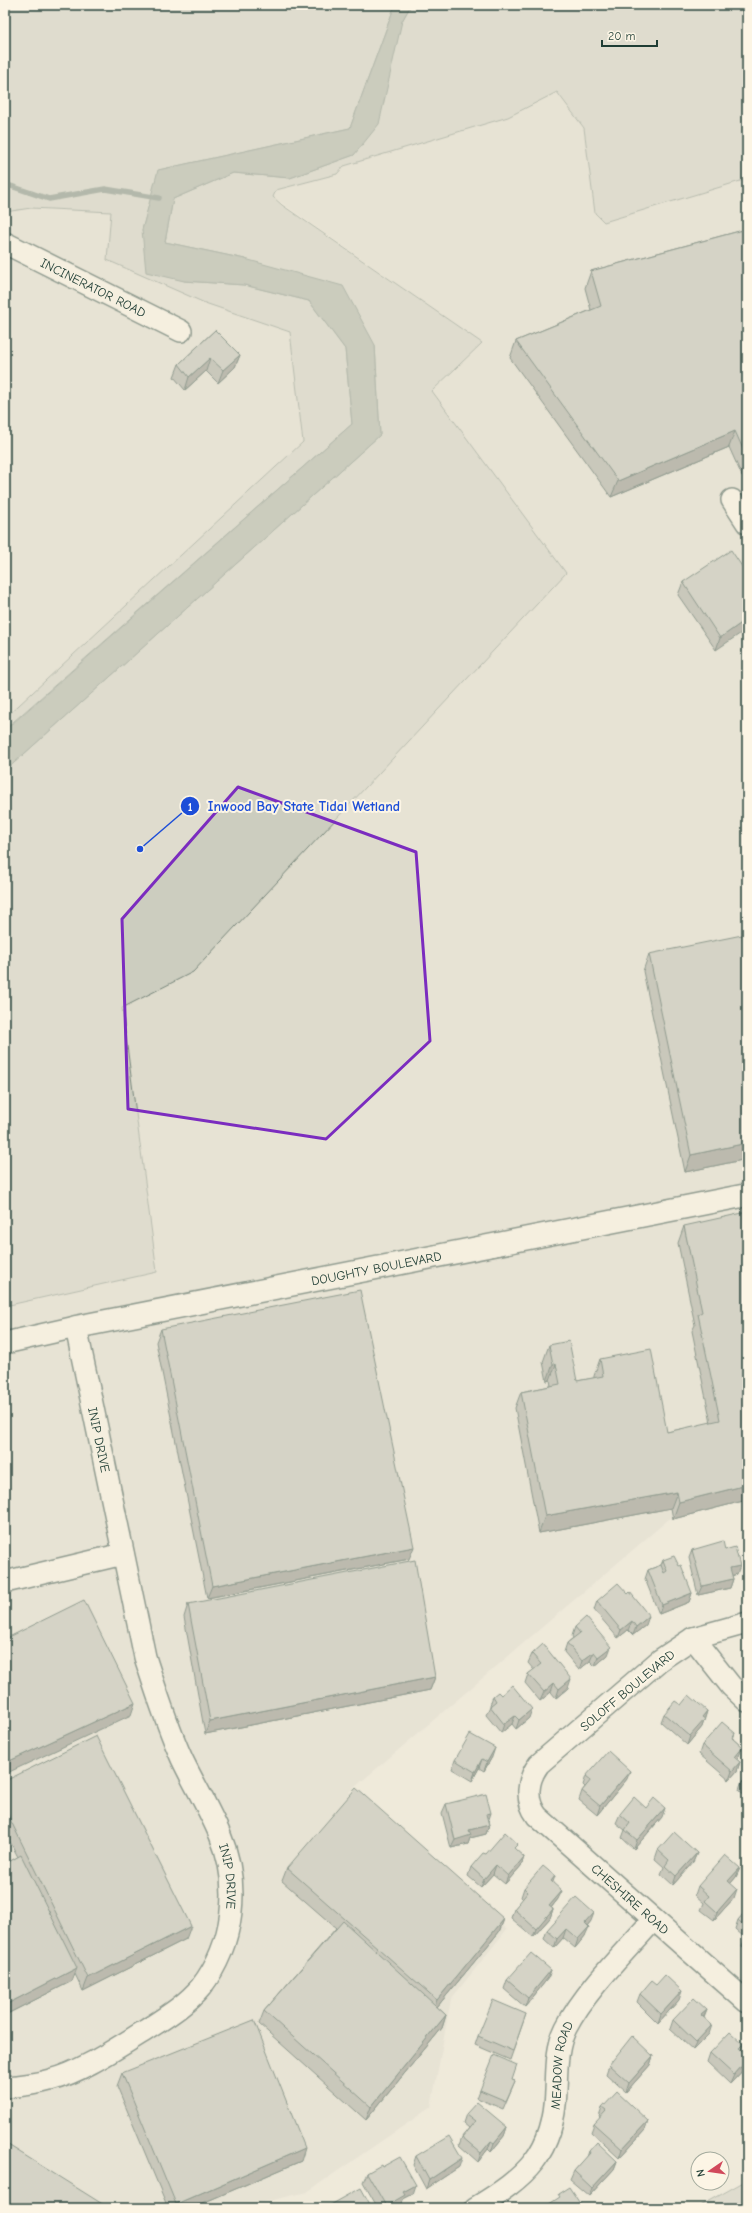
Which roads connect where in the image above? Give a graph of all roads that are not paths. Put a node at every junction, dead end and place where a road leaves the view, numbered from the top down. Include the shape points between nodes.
1 (5, 243) edge
2 (181, 331) dead end
3 (732, 500) dead end
4 (747, 523) edge
5 (747, 1195) edge
6 (76, 1327) junction
7 (5, 1343) edge
8 (123, 1554) junction
9 (5, 1582) edge
10 (747, 1623) edge
11 (693, 1638) junction
12 (747, 1701) edge
13 (529, 1787) joint
14 (654, 1920) junction
15 (747, 2002) edge
16 (5, 2087) edge
17 (475, 2208) edge

1 - 2 street, INCINERATOR ROAD
3 - 4 street
5 - 6 main road, DOUGHTY BOULEVARD
6 - 7 street, DOUGHTY BOULEVARD
6 - 8 street, INIP DRIVE
8 - 9 street
8 - 16 street, INIP DRIVE via 145,1656 158,1698 182,1758 220,1835 225,1851 232,1884 231,1920 217,1962 201,1987 173,2013 83,2066 50,2080
10 - 11 street, SOLOFF BOULEVARD
11 - 12 street via 731,1686
11 - 13 street, SOLOFF BOULEVARD via 660,1660 539,1764 533,1772
13 - 14 street, CHESHIRE ROAD via 530,1808 537,1816
14 - 15 street, CHESHIRE ROAD
14 - 17 street, MEADOW ROAD via 582,2002 566,2029 557,2057 556,2107 552,2128 544,2147 522,2177

